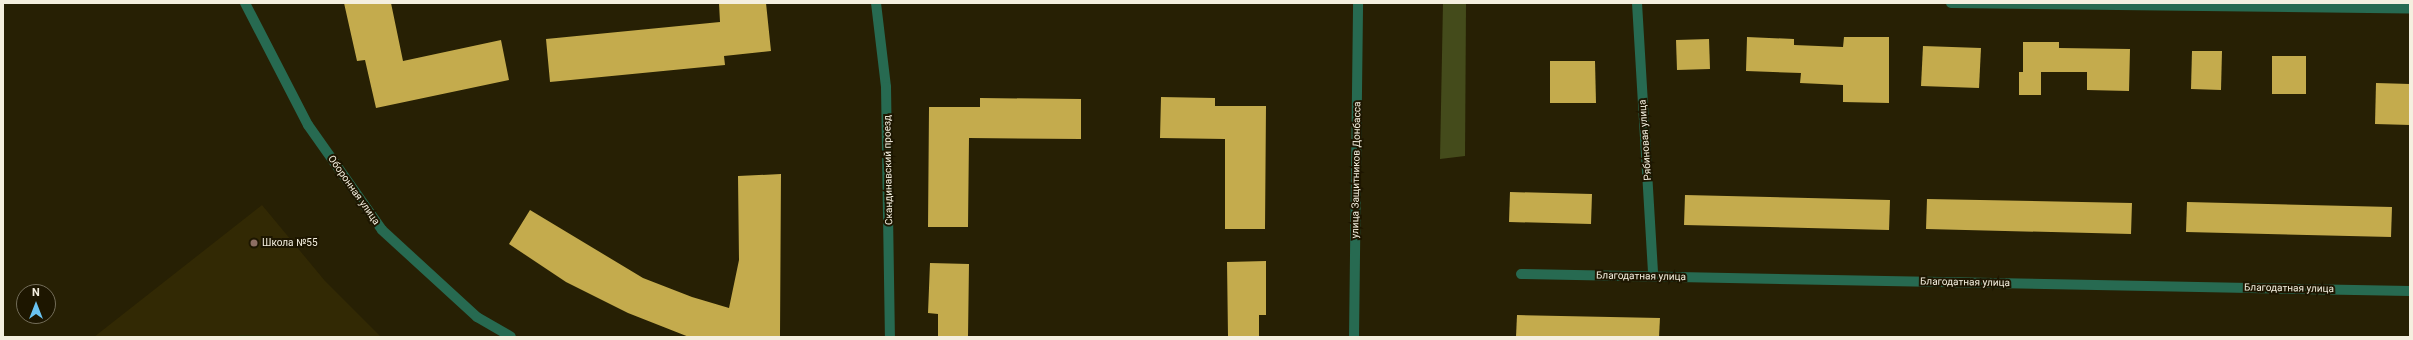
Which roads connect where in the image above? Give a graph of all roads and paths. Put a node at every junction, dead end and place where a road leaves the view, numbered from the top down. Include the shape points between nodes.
1 (246, 3) edge
2 (876, 3) edge
3 (1358, 3) edge
4 (1637, 3) edge
5 (1951, 3) edge
6 (2410, 9) edge
7 (1521, 274) dead end
8 (1654, 276) junction
9 (2410, 291) edge
10 (511, 337) edge
11 (890, 337) edge
12 (1354, 337) edge

1 - 10 street, Оборонная улица via 308,125 382,230 477,317
2 - 11 street, Скандинавский проезд via 886,87
3 - 12 street, улица Защитников Донбасса
4 - 8 street, Рябиновая улица
5 - 6 street
7 - 8 street, Благодатная улица
8 - 9 street, Благодатная улица

